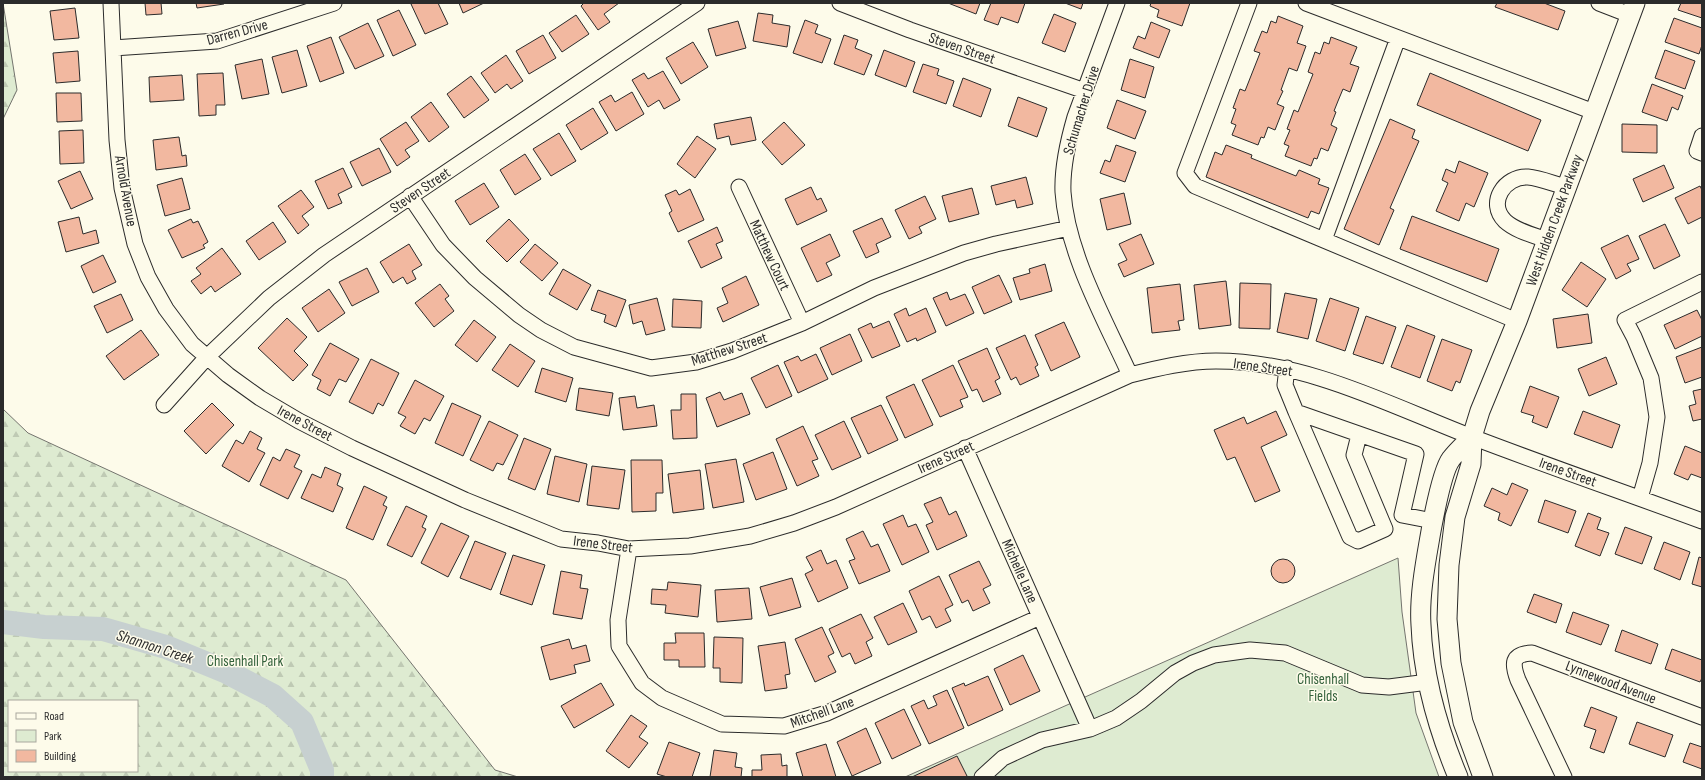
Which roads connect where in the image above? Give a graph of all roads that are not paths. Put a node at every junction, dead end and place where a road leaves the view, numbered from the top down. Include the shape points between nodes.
1 (110, 3) edge
2 (334, 3) edge
3 (698, 3) edge
4 (840, 3) edge
5 (1117, 3) edge
6 (1249, 3) edge
7 (1306, 3) edge
8 (1599, 3) edge
9 (1632, 9) edge
10 (1398, 38) junction
11 (113, 48) junction
12 (1085, 91) junction
13 (1594, 112) junction
14 (1702, 136) edge
15 (1702, 153) edge
16 (739, 187) dead end
17 (1566, 187) junction
18 (410, 196) junction
19 (1069, 228) junction
20 (1324, 240) junction
21 (1547, 240) junction
22 (1702, 282) edge
23 (1517, 321) junction
24 (802, 323) junction
25 (207, 357) junction
26 (1287, 368) junction
27 (1130, 375) junction
28 (164, 404) dead end
29 (1296, 412) junction
30 (1359, 435) junction
31 (1472, 437) junction
32 (965, 448) junction
33 (1640, 498) junction
34 (1402, 515) junction
35 (1433, 521) junction
36 (1702, 521) edge
37 (1385, 529) junction
38 (628, 549) junction
39 (1040, 617) junction
40 (1428, 682) junction
41 (1702, 717) edge
42 (1090, 729) junction
43 (982, 777) edge
44 (1458, 777) edge
45 (1483, 777) edge
46 (1564, 777) edge

1 - 11 street, Arnold Avenue
2 - 11 street, Darren Drive via 218,41
3 - 18 street, Steven Street
4 - 12 street, Steven Street
5 - 12 street, Schumacher Drive
6 - 20 street via 1185,173 1195,186
7 - 10 street
8 - 9 street
9 - 13 main road, West Hidden Creek Parkway
10 - 13 street
10 - 20 street
11 - 25 street, Arnold Avenue via 122,188 135,244 148,277 166,309 192,344
12 - 19 street, Schumacher Drive via 1070,136 1064,166 1063,193
13 - 17 main road, West Hidden Creek Parkway
14 - 15 street via 1697,151
16 - 24 street, Matthew Court
17 - 21 main road, West Hidden Creek Parkway
17 - 21 street via 1528,177 1516,178 1506,183 1501,191 1498,210 1504,220 1513,227
18 - 24 street, Matthew Street via 443,245 475,278 519,315 574,348 651,368 696,362 732,351
18 - 25 street, Steven Street via 324,255 269,298
19 - 24 street, Matthew Street via 957,255 874,288
19 - 27 street, Schumacher Drive via 1076,254
20 - 23 street
21 - 23 main road, West Hidden Creek Parkway
22 - 33 street via 1625,320 1651,378 1658,417 1650,463
23 - 31 main road, West Hidden Creek Parkway
25 - 28 street, Steven Street
25 - 38 street, Irene Street via 260,398 299,421 465,500 561,539
26 - 27 street, Irene Street via 1215,361 1177,364
26 - 29 street via 1285,385
26 - 31 street, Irene Street via 1320,377
27 - 32 street, Irene Street
29 - 30 street
29 - 37 street via 1350,537 1358,541
30 - 34 street via 1416,454
30 - 37 street via 1354,455
31 - 33 street, Irene Street
31 - 35 main road, West Hidden Creek Parkway via 1450,460 1441,484
31 - 45 main road, West Hidden Creek Parkway via 1471,464 1456,517 1450,558 1447,619 1456,692 1463,722
32 - 38 street, Irene Street via 794,523 750,536 690,546
32 - 39 street, Michelle Lane
33 - 36 street, Irene Street
34 - 35 street
34 - 37 street via 1397,522
35 - 40 main road, West Hidden Creek Parkway via 1424,575 1421,624
38 - 39 street, Mitchell Lane via 618,620 619,646 642,683 662,698 722,724 784,726 827,713
39 - 42 street, Michelle Lane
40 - 42 street via 1389,687 1362,684 1285,653 1250,650 1214,655 1193,663 1166,679 1116,718
40 - 44 main road, West Hidden Creek Parkway via 1440,728
41 - 46 street, Lynnewood Avenue via 1532,653 1524,653 1515,660 1518,680
42 - 43 street via 1042,740 1003,758

